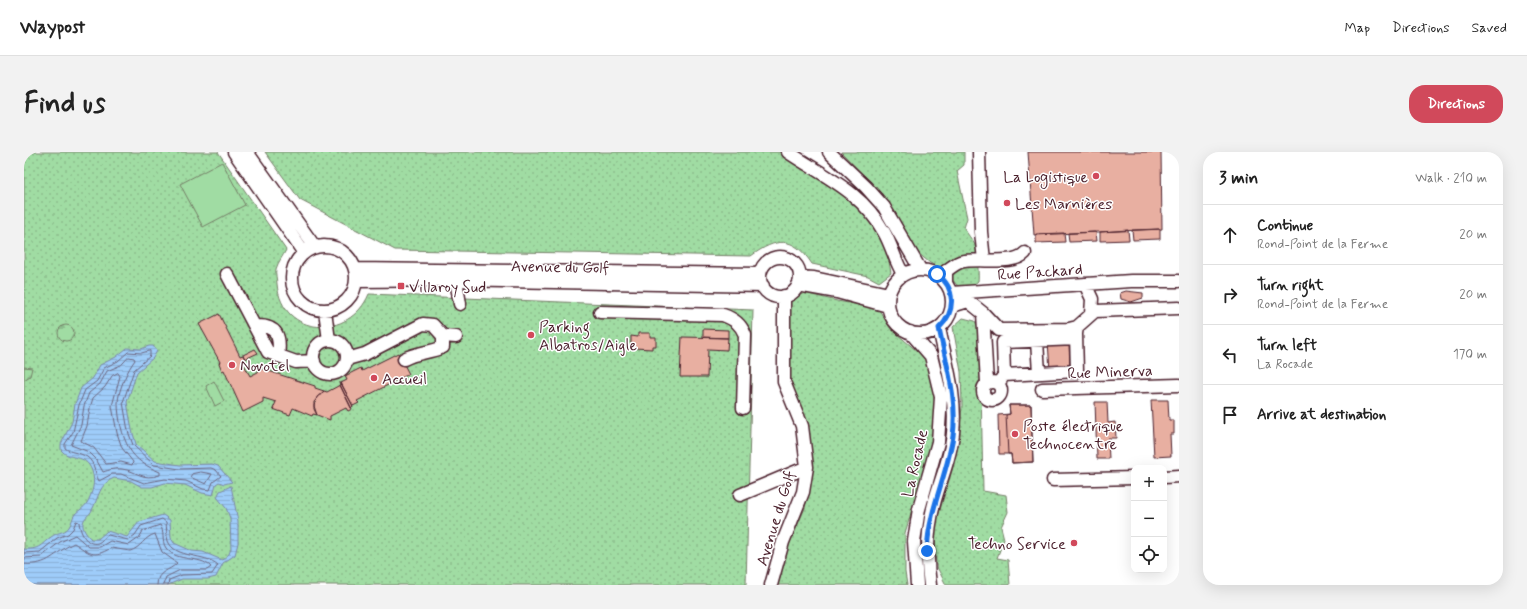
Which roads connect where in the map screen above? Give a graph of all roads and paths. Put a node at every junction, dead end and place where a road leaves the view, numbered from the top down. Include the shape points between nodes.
1 (234, 152) edge
2 (247, 152) edge
3 (788, 152) edge
4 (798, 152) edge
5 (829, 152) edge
6 (979, 152) edge
7 (837, 182) junction
8 (309, 250) junction
9 (1025, 253) dead end
10 (984, 260) junction
11 (355, 269) junction
12 (920, 269) junction
13 (227, 274) dead end
14 (902, 274) junction
15 (456, 280) junction
16 (762, 280) junction
17 (356, 281) junction
18 (799, 281) junction
19 (1179, 281) edge
20 (1085, 284) junction
21 (949, 288) junction
22 (784, 296) junction
23 (986, 296) dead end
24 (888, 300) junction
25 (968, 301) junction
26 (460, 304) dead end
27 (952, 306) junction
28 (1179, 308) edge
29 (325, 311) junction
30 (600, 312) dead end
31 (983, 313) junction
32 (1116, 319) dead end
33 (1085, 320) junction
34 (939, 328) junction
35 (910, 332) junction
36 (443, 336) junction
37 (456, 337) dead end
38 (1076, 339) junction
39 (329, 340) junction
40 (1037, 341) junction
41 (347, 358) junction
42 (404, 359) dead end
43 (314, 361) junction
44 (1039, 373) junction
45 (996, 381) junction
46 (1179, 385) edge
47 (1042, 389) dead end
48 (743, 408) dead end
49 (807, 467) junction
50 (1179, 476) edge
51 (1167, 477) edge
52 (1131, 478) edge
53 (1053, 480) dead end
54 (740, 495) dead end
55 (771, 585) edge
56 (917, 585) edge
57 (930, 585) edge

1 - 8 street
2 - 8 street
3 - 7 street
4 - 7 street
5 - 12 street via 884,207
6 - 10 street, Rue Packard
7 - 14 street via 874,216 892,246
8 - 11 street via 325,246 339,250 351,260
8 - 29 street via 297,262 292,283 296,294 303,302 312,308
9 - 10 street via 1021,257
10 - 21 street via 959,262 946,271
11 - 16 street, Avenue du Golf
11 - 17 street
12 - 14 street
12 - 21 street via 937,274
13 - 43 street via 268,352 296,362
14 - 24 street via 896,280
15 - 16 street, Avenue du Golf
15 - 17 street, Avenue du Golf
15 - 26 street
16 - 18 street via 762,268 770,259 784,257 796,264
16 - 22 street via 768,292
17 - 29 street via 354,291 342,306
18 - 22 street via 790,294
18 - 24 street via 814,278
19 - 20 street, Rue Packard
20 - 21 street, Rue Packard
20 - 33 street via 1092,299
21 - 27 street
22 - 49 street, Avenue du Golf via 784,382 802,426
23 - 25 street
24 - 35 street via 893,320
25 - 27 street
25 - 31 street
27 - 34 street via 945,322
28 - 33 street via 1095,312
29 - 39 street
30 - 48 street via 723,315 731,318 742,328 745,335
31 - 33 street via 999,330 1069,328
31 - 45 street
32 - 33 street
33 - 38 street
34 - 35 street via 925,333
34 - 57 street, La Rocade via 952,383 954,417 950,452 928,533
35 - 56 street, La Rocade via 932,356 941,397 938,442 919,509 914,542
36 - 37 street
36 - 41 street via 433,325 423,324 365,354
36 - 42 street via 443,346 431,352 412,354
38 - 40 street
38 - 44 street via 1077,371
39 - 41 street via 338,342 345,349
39 - 43 street via 320,344 314,352
40 - 44 street
40 - 45 street via 1003,342
41 - 43 street via 344,367 336,373 327,374 318,369
44 - 45 street
46 - 47 street, Rue Minerva
49 - 54 street
49 - 55 street, Avenue du Golf via 803,492 783,542
50 - 51 street
52 - 53 street

